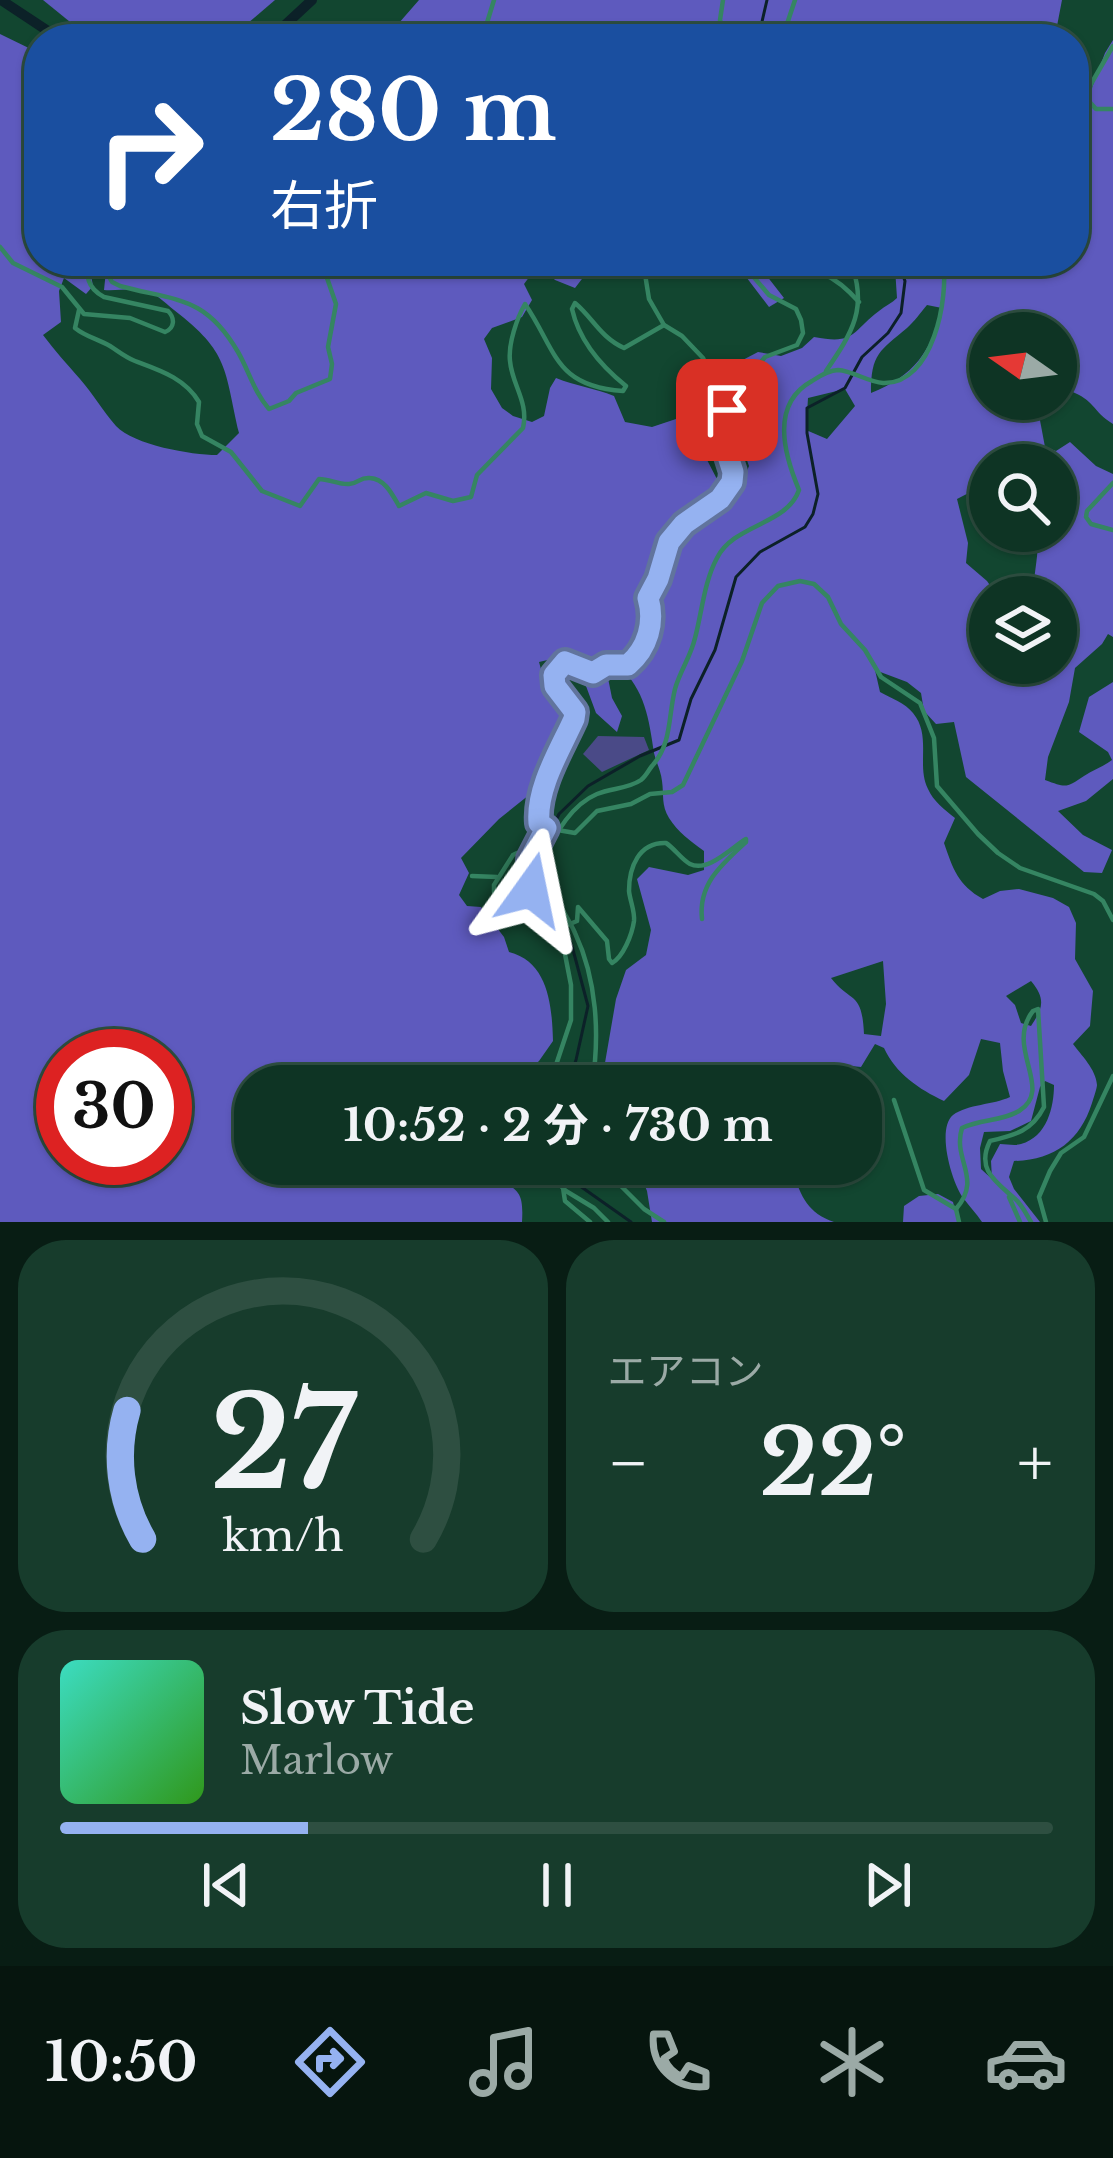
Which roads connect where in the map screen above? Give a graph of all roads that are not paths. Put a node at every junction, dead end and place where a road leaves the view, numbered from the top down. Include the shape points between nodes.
1 (1113, 46) edge
2 (1089, 92) edge
3 (0, 247) edge
4 (24, 268) edge
5 (40, 276) edge
6 (87, 276) edge
7 (108, 276) edge
8 (326, 276) edge
9 (646, 276) edge
10 (753, 276) edge
11 (828, 276) edge
12 (854, 276) edge
13 (944, 276) edge
14 (859, 302) junction
15 (79, 310) junction
16 (664, 325) junction
17 (824, 375) junction
18 (733, 472) junction
19 (1113, 482) edge
20 (1113, 530) edge
21 (546, 828) junction
22 (559, 829) junction
23 (517, 853) dead end
24 (472, 876) dead end
25 (499, 877) junction
26 (531, 883) junction
27 (1109, 903) edge
28 (702, 919) dead end
29 (1113, 920) edge
30 (570, 923) junction
31 (557, 929) junction
32 (556, 1065) edge
33 (596, 1065) edge
34 (1113, 1076) edge
35 (894, 1100) dead end
36 (559, 1185) edge
37 (620, 1185) edge
38 (562, 1188) junction
39 (1006, 1192) junction
40 (956, 1209) junction
41 (590, 1222) edge
42 (608, 1222) edge
43 (664, 1222) edge
44 (959, 1222) edge
45 (1019, 1222) edge
46 (1031, 1222) edge
47 (1046, 1222) edge

1 - 2 street
3 - 4 street
5 - 15 street via 62,287
6 - 15 street via 94,292 168,311 174,322 165,332
7 - 8 street via 200,309 225,331 269,409 330,379 336,304
9 - 16 street
10 - 18 street via 796,309 802,333 797,345 765,357 754,371 752,417
11 - 14 street
12 - 14 street
13 - 17 street via 935,332 915,370 883,383 837,370
14 - 17 street
15 - 16 street via 75,328 182,382 200,402 202,436 231,452 262,491 300,506 328,478 376,479 399,506 423,493 471,497 477,475 523,428 510,361 525,304 566,371 610,390 626,386 580,334 575,303 624,348
16 - 18 street via 703,358 727,410
17 - 22 street via 794,393 784,424 798,495 730,542 715,562 677,681 663,757 643,779 585,801
18 - 21 street via 728,491 666,547 641,653 628,665 593,673 565,662 554,675 575,712 545,785 538,814
19 - 20 street via 1086,517
21 - 22 street
21 - 26 street via 530,859
22 - 27 street via 574,833 605,808 682,785 762,603 778,586 800,581 828,597 881,677 920,703 934,738 937,786 978,834 1010,862
22 - 30 street via 545,866
23 - 25 street
24 - 25 street
25 - 26 street via 494,892
26 - 31 street
27 - 29 street
28 - 30 street via 715,869 746,839 699,865 666,843 641,852 631,868 633,928 612,964 607,940 578,907
30 - 31 street
30 - 33 street via 587,961
31 - 32 street via 572,1020
34 - 47 street via 1084,1137 1058,1157 1045,1182 1039,1197
35 - 40 street via 925,1190
36 - 38 street
37 - 43 street
38 - 41 street
38 - 42 street
39 - 40 street via 984,1155 990,1142 1030,1128 1044,1107 1038,1010 1022,1036 1030,1098 1013,1114 962,1128 969,1186
39 - 45 street
39 - 46 street
40 - 44 street

